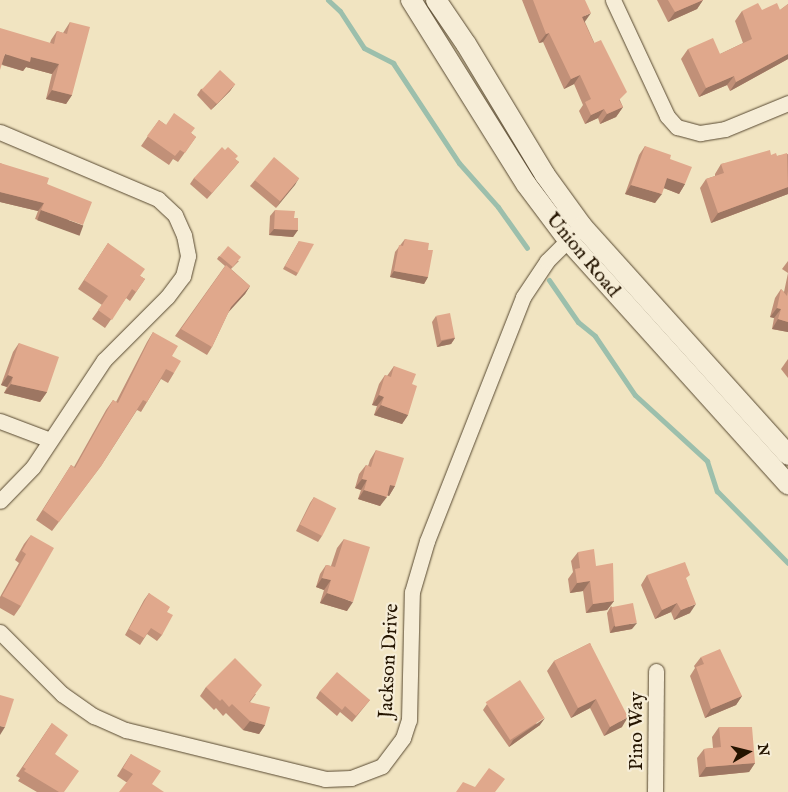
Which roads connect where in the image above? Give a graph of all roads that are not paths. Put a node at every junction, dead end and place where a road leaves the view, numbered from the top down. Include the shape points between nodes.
1 (411, 0) edge
2 (436, 0) edge
3 (613, 0) edge
4 (788, 103) edge
5 (0, 132) edge
6 (582, 226) junction
7 (568, 240) junction
8 (0, 421) edge
9 (50, 440) junction
10 (788, 455) edge
11 (788, 484) edge
12 (0, 501) edge
13 (0, 632) edge
14 (656, 670) dead end
15 (655, 792) edge

1 - 7 main road, Union Road via 526,184
2 - 6 main road, Union Road via 545,175
3 - 4 street via 667,116 677,127 700,133 725,129
5 - 9 street via 158,199 175,214 188,256 183,276 104,360
6 - 7 street, Jackson Drive
6 - 10 main road, Union Road
7 - 11 main road, Union Road
7 - 13 street, Jackson Drive via 536,276 523,297 426,541 412,592 409,720 403,738 382,766 351,778 325,779 126,730 94,716 62,694
8 - 9 street
9 - 12 street via 33,467
14 - 15 street, Pino Way

